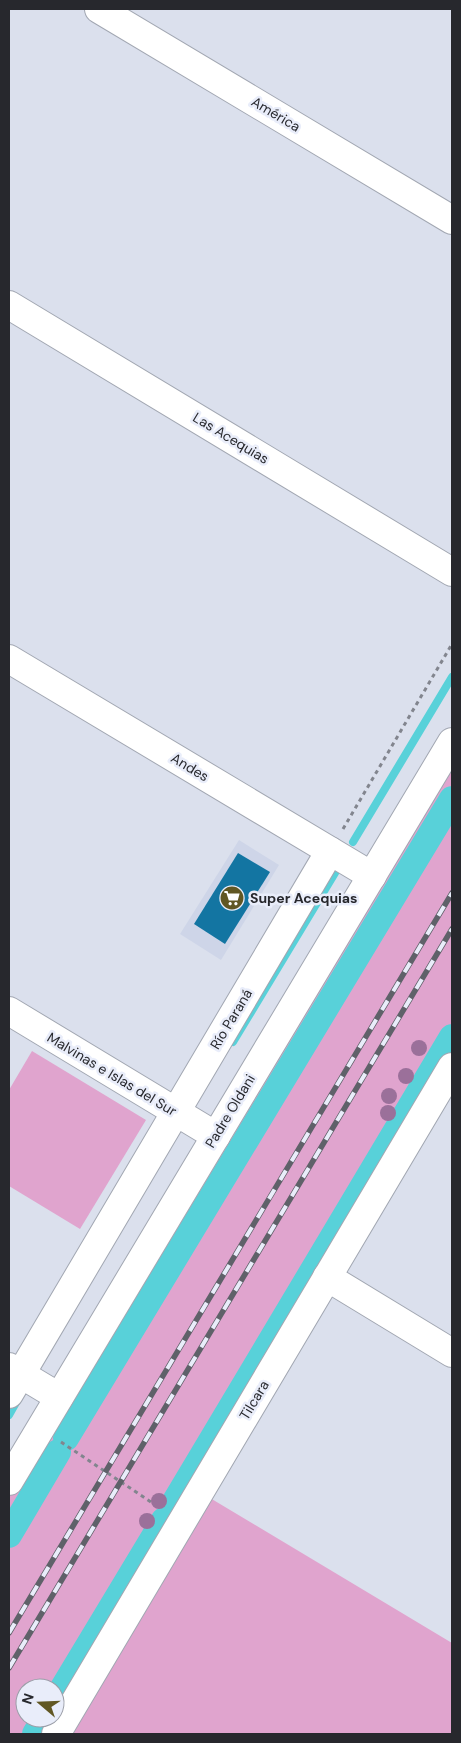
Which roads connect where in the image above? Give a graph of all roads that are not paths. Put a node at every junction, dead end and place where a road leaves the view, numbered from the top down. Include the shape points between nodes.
1 (99, 9) edge
2 (452, 220) edge
3 (9, 305) edge
4 (452, 572) edge
5 (9, 658) edge
6 (452, 742) edge
7 (330, 851) junction
8 (372, 876) junction
9 (9, 1012) edge
10 (452, 1067) edge
11 (176, 1112) junction
12 (216, 1136) junction
13 (327, 1277) junction
14 (452, 1353) edge
15 (13, 1378) edge
16 (58, 1396) junction
17 (9, 1481) edge
18 (56, 1734) edge

1 - 2 street, América
3 - 4 street, Las Acequias
5 - 7 street, Andes
6 - 8 street, Padre Oldani
7 - 8 street, Andes
7 - 11 street, Río Paraná
8 - 12 street, Padre Oldani
9 - 11 street, Malvinas e Islas del Sur
10 - 13 street, Tilcara
11 - 12 street, Malvinas e Islas del Sur
11 - 15 street, Río Paraná
12 - 16 street, Padre Oldani
13 - 14 street
13 - 18 street, Tilcara
15 - 16 street
16 - 17 street, Padre Oldani

